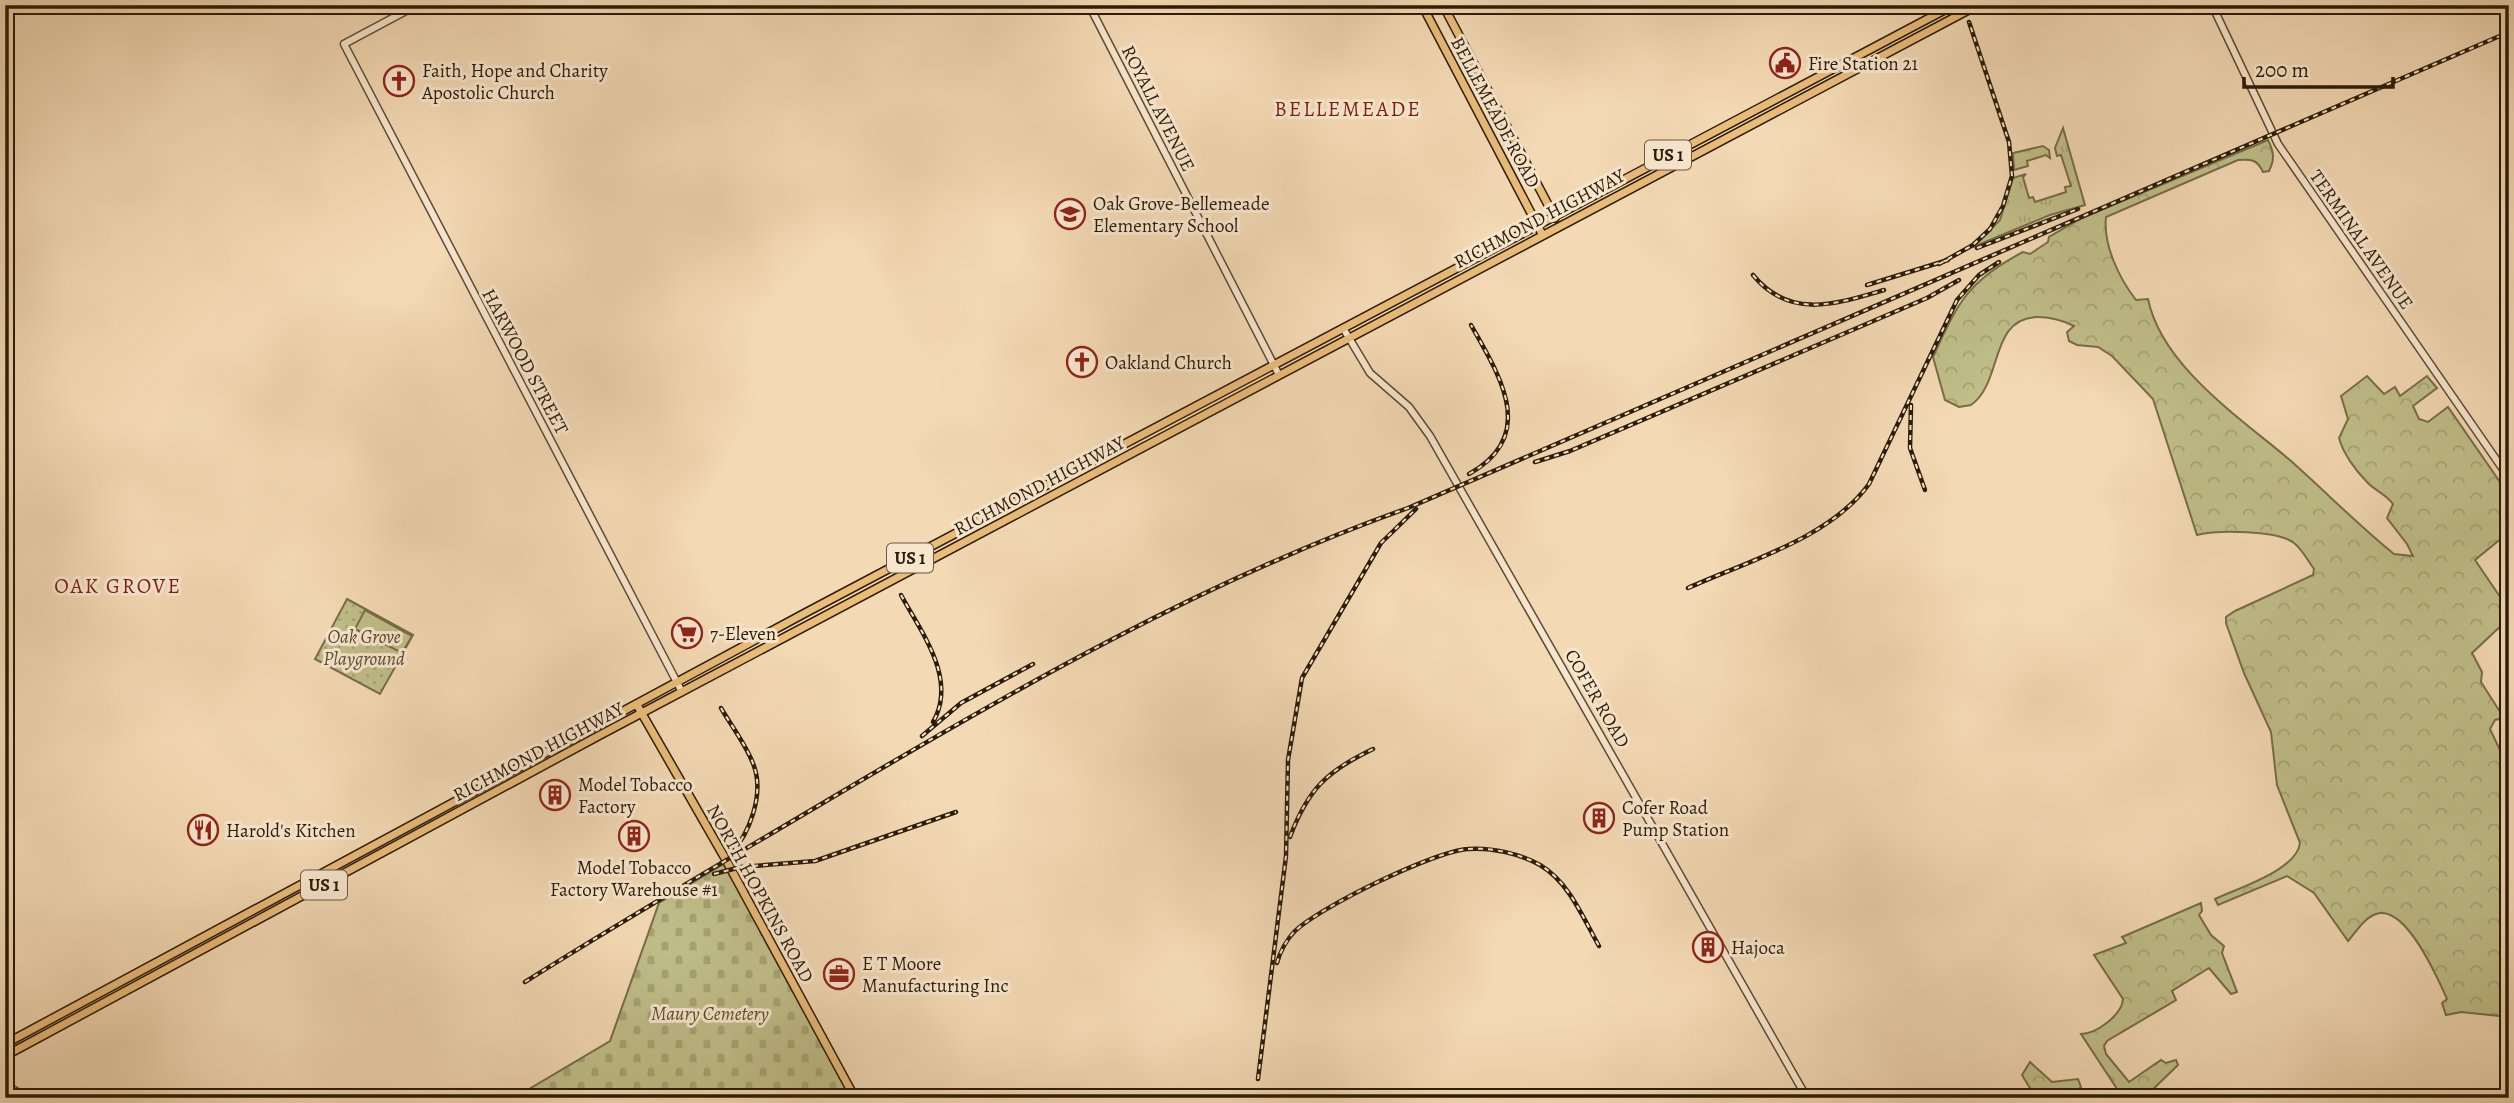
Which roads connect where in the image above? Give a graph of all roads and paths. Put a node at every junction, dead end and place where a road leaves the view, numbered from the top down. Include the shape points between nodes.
1 (416, 5) edge
2 (828, 5) edge
3 (865, 5) edge
4 (1089, 5) edge
5 (1422, 5) edge
6 (1443, 5) edge
7 (1954, 5) edge
8 (1978, 5) edge
9 (2212, 5) edge
10 (1554, 215) junction
11 (1537, 224) junction
12 (1559, 225) junction
13 (1542, 234) junction
14 (1343, 328) junction
15 (1348, 338) junction
16 (1273, 365) junction
17 (1279, 375) junction
18 (2509, 478) edge
19 (677, 682) junction
20 (682, 692) junction
21 (637, 705) junction
22 (642, 713) junction
23 (5, 1044) edge
24 (5, 1056) edge
25 (5, 1085) edge
26 (28, 1098) edge
27 (855, 1098) edge
28 (1808, 1098) edge

1 - 19 street, HARWOOD STREET via 344,44
2 - 3 street via 850,9
4 - 16 street, ROYALL AVENUE
5 - 11 main road, BELLEMEADE ROAD
6 - 10 main road, BELLEMEADE ROAD
7 - 10 main road, RICHMOND HIGHWAY / US 1
8 - 12 main road, RICHMOND HIGHWAY / US 1
9 - 18 street, TERMINAL AVENUE via 2278,144
10 - 11 main road, RICHMOND HIGHWAY / US 1
10 - 12 main road, BELLEMEADE ROAD
11 - 13 main road, BELLEMEADE ROAD
11 - 14 main road, RICHMOND HIGHWAY / US 1
12 - 13 main road, RICHMOND HIGHWAY / US 1
13 - 15 main road, RICHMOND HIGHWAY / US 1
14 - 15 street, COFER ROAD
14 - 16 main road, RICHMOND HIGHWAY / US 1
15 - 17 main road, RICHMOND HIGHWAY / US 1
15 - 28 street, COFER ROAD via 1370,373 1409,407 1430,436
16 - 17 street, ROYALL AVENUE
16 - 19 main road, RICHMOND HIGHWAY / US 1
17 - 20 main road, RICHMOND HIGHWAY / US 1
19 - 20 street, HARWOOD STREET
19 - 21 main road, RICHMOND HIGHWAY / US 1
20 - 22 main road, RICHMOND HIGHWAY / US 1
21 - 22 main road, NORTH HOPKINS ROAD
21 - 23 main road, RICHMOND HIGHWAY / US 1
22 - 24 main road, RICHMOND HIGHWAY / US 1
22 - 27 main road, NORTH HOPKINS ROAD
25 - 26 street

